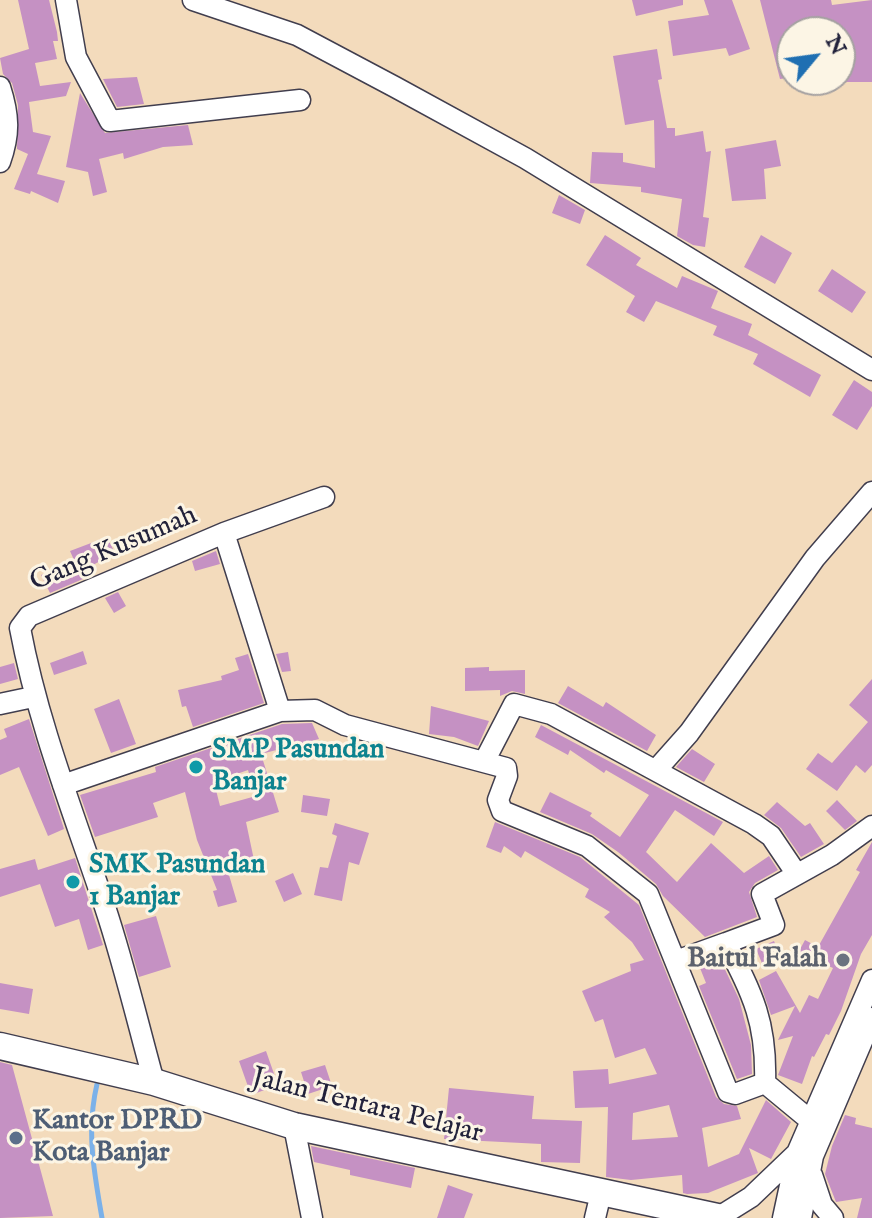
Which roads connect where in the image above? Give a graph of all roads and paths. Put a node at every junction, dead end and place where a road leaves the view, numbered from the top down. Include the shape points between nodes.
1 (66, 0) edge
2 (193, 0) edge
3 (0, 87) edge
4 (300, 100) dead end
5 (0, 162) edge
6 (872, 370) edge
7 (872, 492) edge
8 (324, 497) dead end
9 (224, 533) junction
10 (33, 697) junction
11 (0, 704) edge
12 (280, 711) junction
13 (485, 760) junction
14 (657, 769) junction
15 (63, 785) junction
16 (872, 810) edge
17 (872, 826) edge
18 (796, 873) junction
19 (726, 943) junction
20 (676, 961) junction
21 (872, 980) edge
22 (872, 1018) edge
23 (0, 1046) edge
24 (154, 1082) junction
25 (765, 1083) junction
26 (811, 1121) junction
27 (294, 1126) junction
28 (805, 1154) junction
29 (598, 1205) edge
30 (651, 1211) edge
31 (312, 1218) edge
32 (720, 1218) edge
33 (783, 1218) edge
34 (801, 1218) edge
35 (833, 1218) edge

1 - 4 street via 76,57 110,121
2 - 6 street via 297,35 395,87 525,158
3 - 5 street via 9,138
7 - 14 street via 815,558 689,733
8 - 9 street
9 - 10 street, Gang Kusumah via 23,621
9 - 12 street, Gang Kusumah
10 - 11 street
10 - 15 street, Gang Kusumah
12 - 13 street via 315,710 345,725
12 - 15 street
13 - 14 street via 511,707 518,703 551,714
13 - 20 street via 508,772 498,800 502,811 587,846 648,894
14 - 18 street via 771,836
15 - 24 street, Gang Kusumah via 107,911
16 - 17 street via 866,817
17 - 18 street
18 - 19 street via 762,894 774,925
19 - 20 street
19 - 25 street via 754,996 767,1044
20 - 25 street via 723,1086 735,1094
21 - 26 street
22 - 28 street
23 - 24 main road, Jalan Tentara Pelajar
24 - 27 main road, Jalan Tentara Pelajar
25 - 26 street
26 - 28 street
27 - 29 main road, Jalan Tentara Pelajar
27 - 31 street
28 - 32 street
28 - 33 street
28 - 34 street
28 - 35 street via 814,1188
29 - 30 main road, Jalan Tentara Pelajar
30 - 32 main road, Jalan Tentara Pelajar

